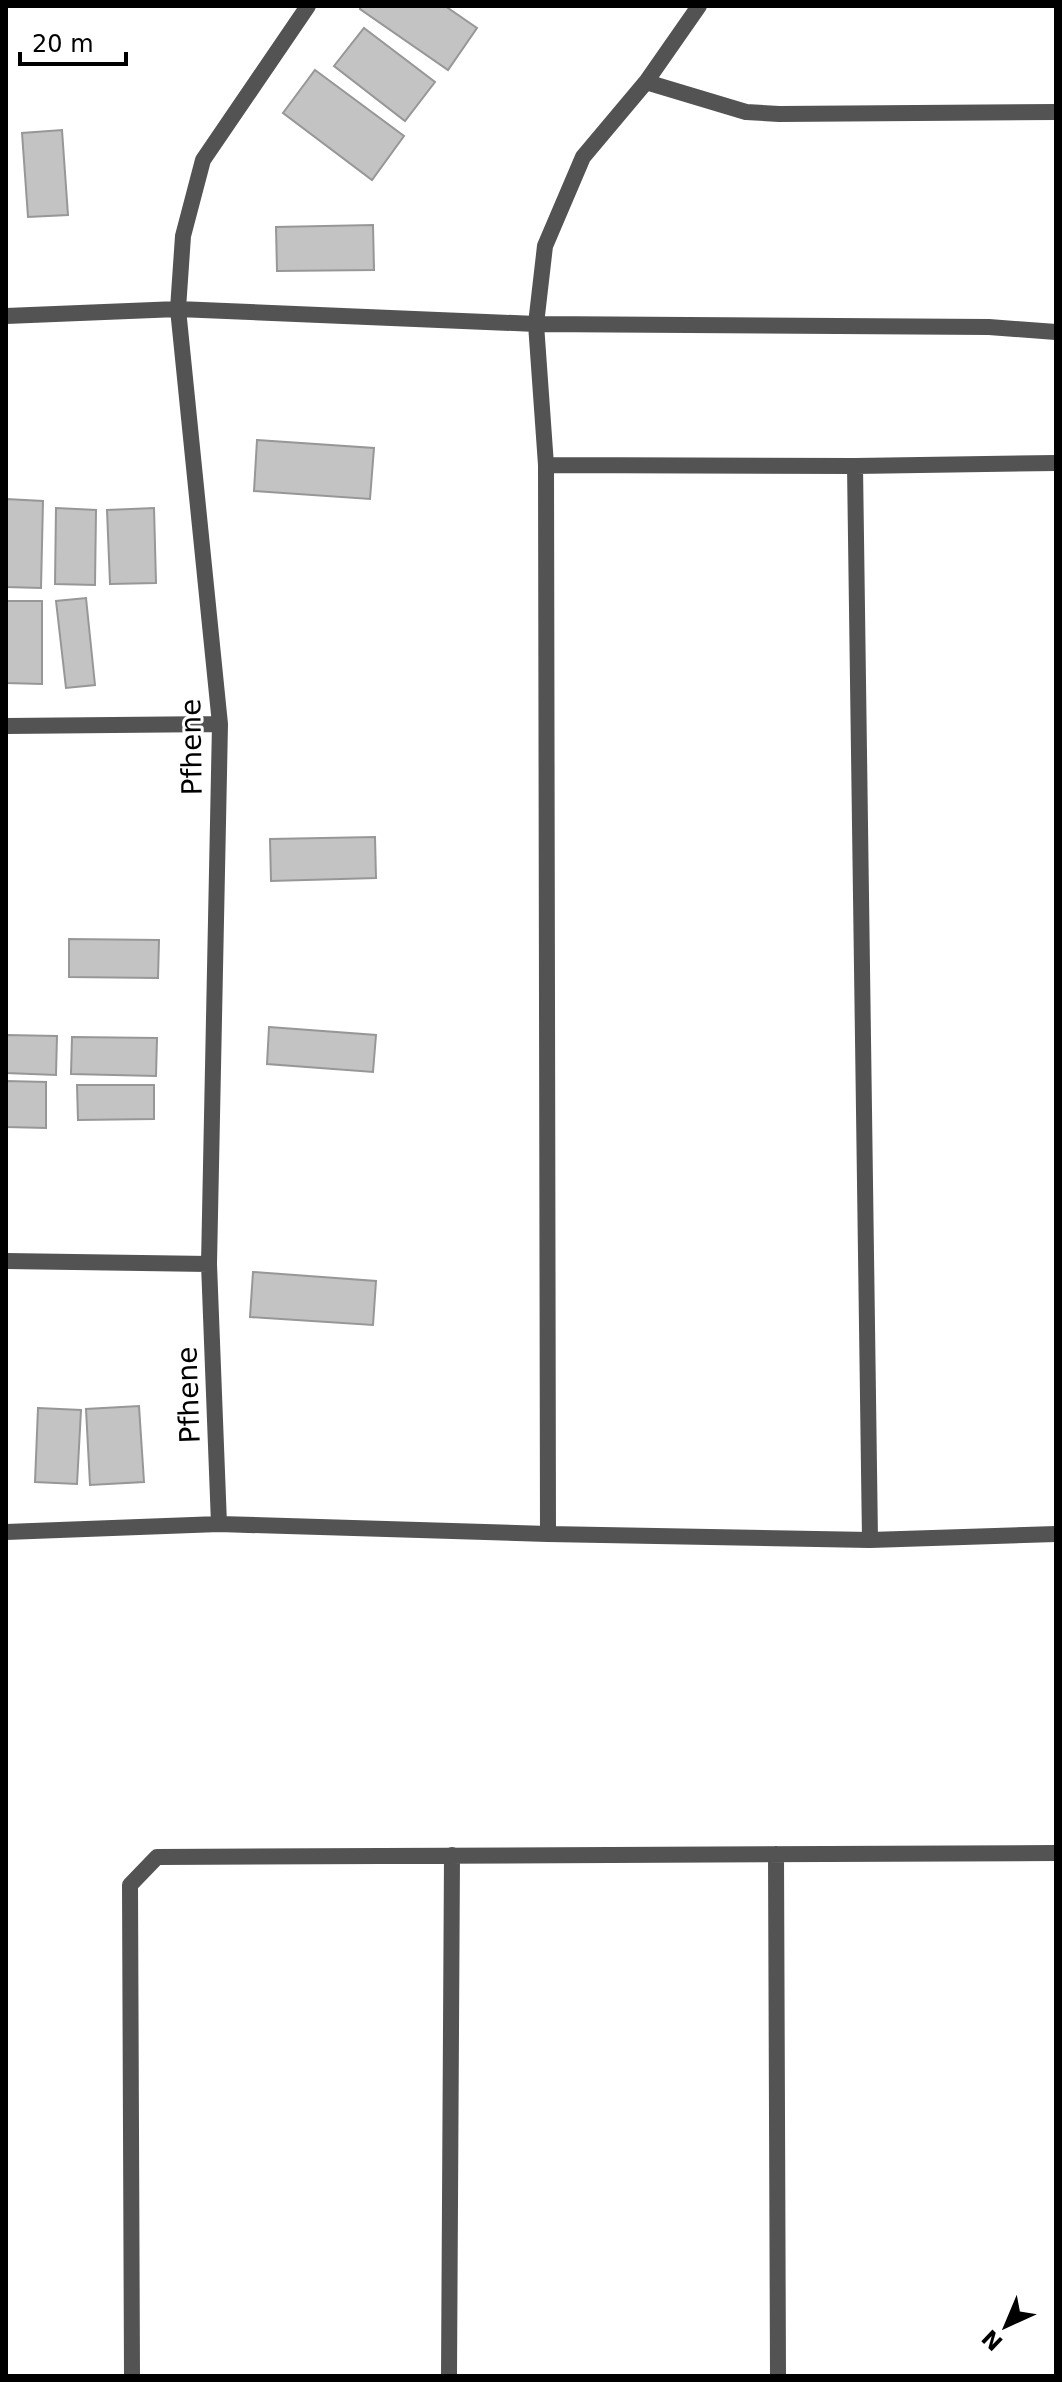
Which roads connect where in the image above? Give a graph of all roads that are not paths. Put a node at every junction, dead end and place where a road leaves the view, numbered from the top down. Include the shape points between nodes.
1 (308, 6) edge
2 (699, 6) edge
3 (646, 82) junction
4 (1056, 112) edge
5 (178, 309) junction
6 (6, 316) edge
7 (536, 324) junction
8 (1056, 332) edge
9 (1056, 463) edge
10 (546, 465) junction
11 (855, 466) junction
12 (220, 724) junction
13 (6, 726) edge
14 (6, 1261) edge
15 (209, 1264) junction
16 (219, 1524) junction
17 (6, 1532) edge
18 (548, 1534) junction
19 (1056, 1534) edge
20 (870, 1540) junction
21 (1056, 1853) edge
22 (776, 1854) junction
23 (452, 1855) junction
24 (132, 2376) edge
25 (449, 2376) edge
26 (778, 2376) edge

1 - 5 street, Pfhene via 203,160 183,236
2 - 3 street
3 - 4 street via 757,113
3 - 7 street via 583,157 545,246
5 - 6 street
5 - 7 street
5 - 12 street, Pfhene
7 - 8 street
7 - 10 street
9 - 11 street
10 - 11 street
10 - 18 street
11 - 20 street
12 - 13 street
12 - 15 street, Pfhene
14 - 15 street
15 - 16 street, Pfhene
16 - 17 street
16 - 18 street
18 - 20 street
19 - 20 street
21 - 22 street
22 - 23 street
22 - 26 street
23 - 24 street via 157,1857 130,1885
23 - 25 street

